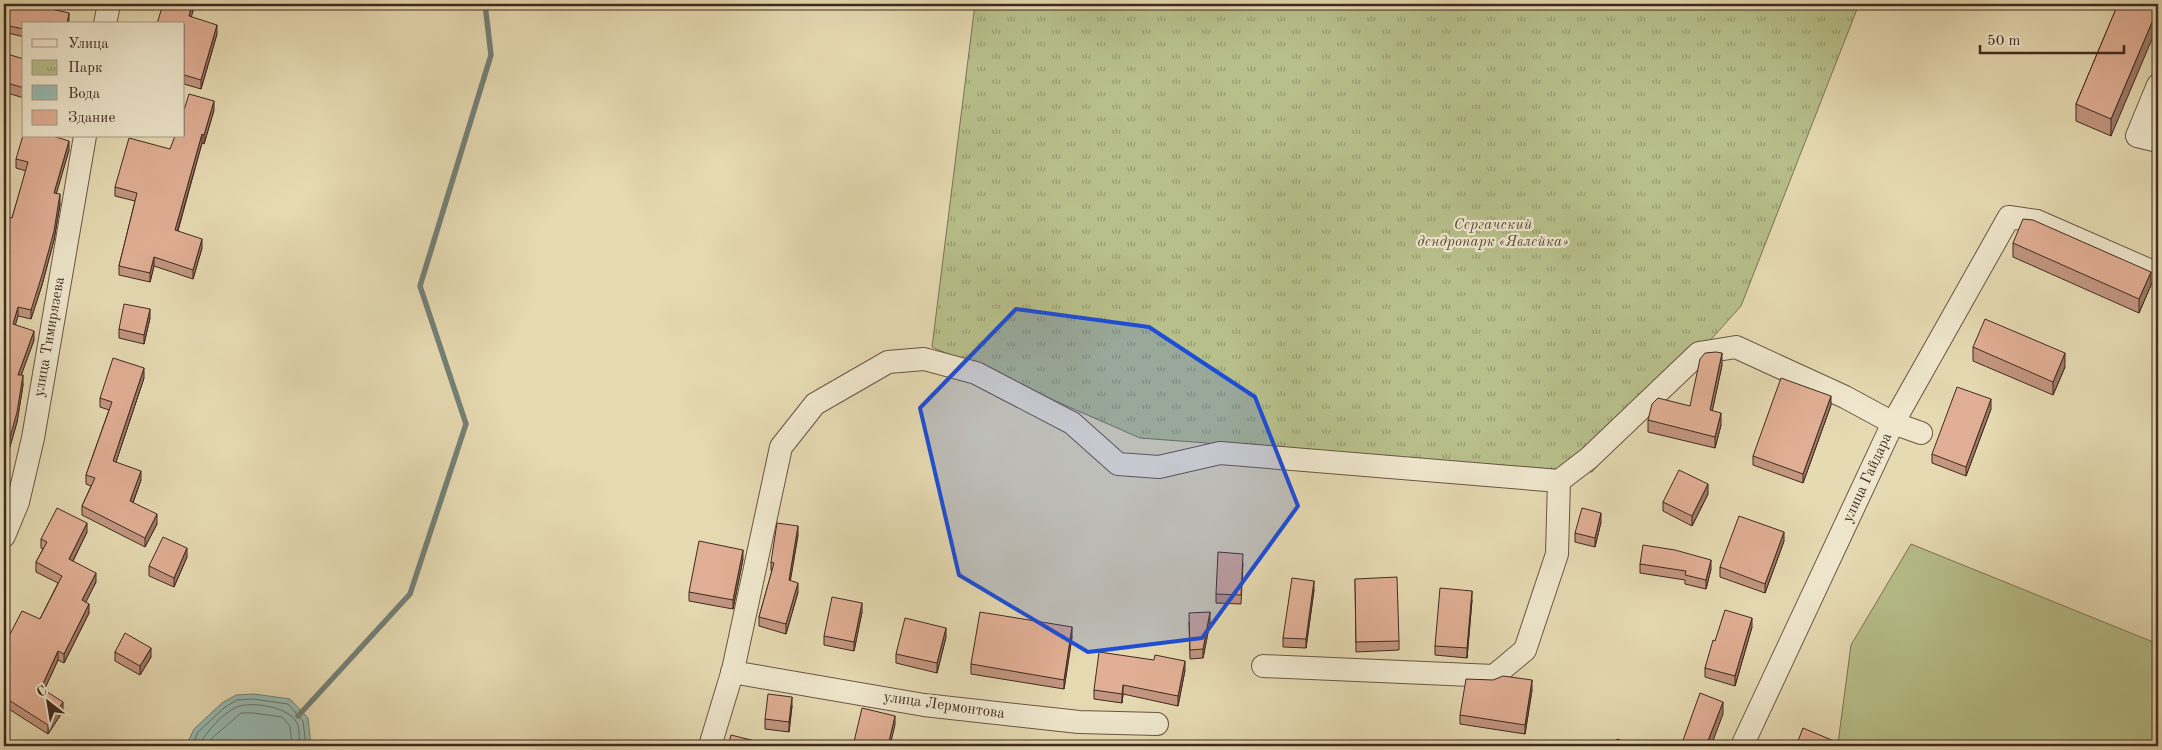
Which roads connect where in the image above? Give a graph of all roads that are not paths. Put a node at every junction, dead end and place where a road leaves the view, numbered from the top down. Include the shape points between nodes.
1 (109, 4) edge
2 (105, 22) edge
3 (2158, 85) edge
4 (86, 138) edge
5 (2158, 141) edge
6 (2158, 274) edge
7 (1893, 423) junction
8 (1921, 433) dead end
9 (1559, 481) junction
10 (4, 536) edge
11 (1263, 666) dead end
12 (732, 672) junction
13 (1157, 724) dead end
14 (710, 746) edge
15 (1742, 746) edge

1 - 2 street
3 - 5 street via 2137,136
4 - 10 street, улица Тимирязева via 33,438 18,502
6 - 7 street, улица Гайдара via 2037,221 2009,218
7 - 8 street
7 - 9 street via 1736,347 1699,353 1589,458
7 - 15 street, улица Гайдара
9 - 11 street via 1558,554 1525,650 1494,676
9 - 12 street via 1220,453 1159,467 1118,464 1072,423 976,373 924,359 888,362 815,404 781,447
12 - 13 street, улица Лермонтова via 924,705 1079,722
12 - 14 street

